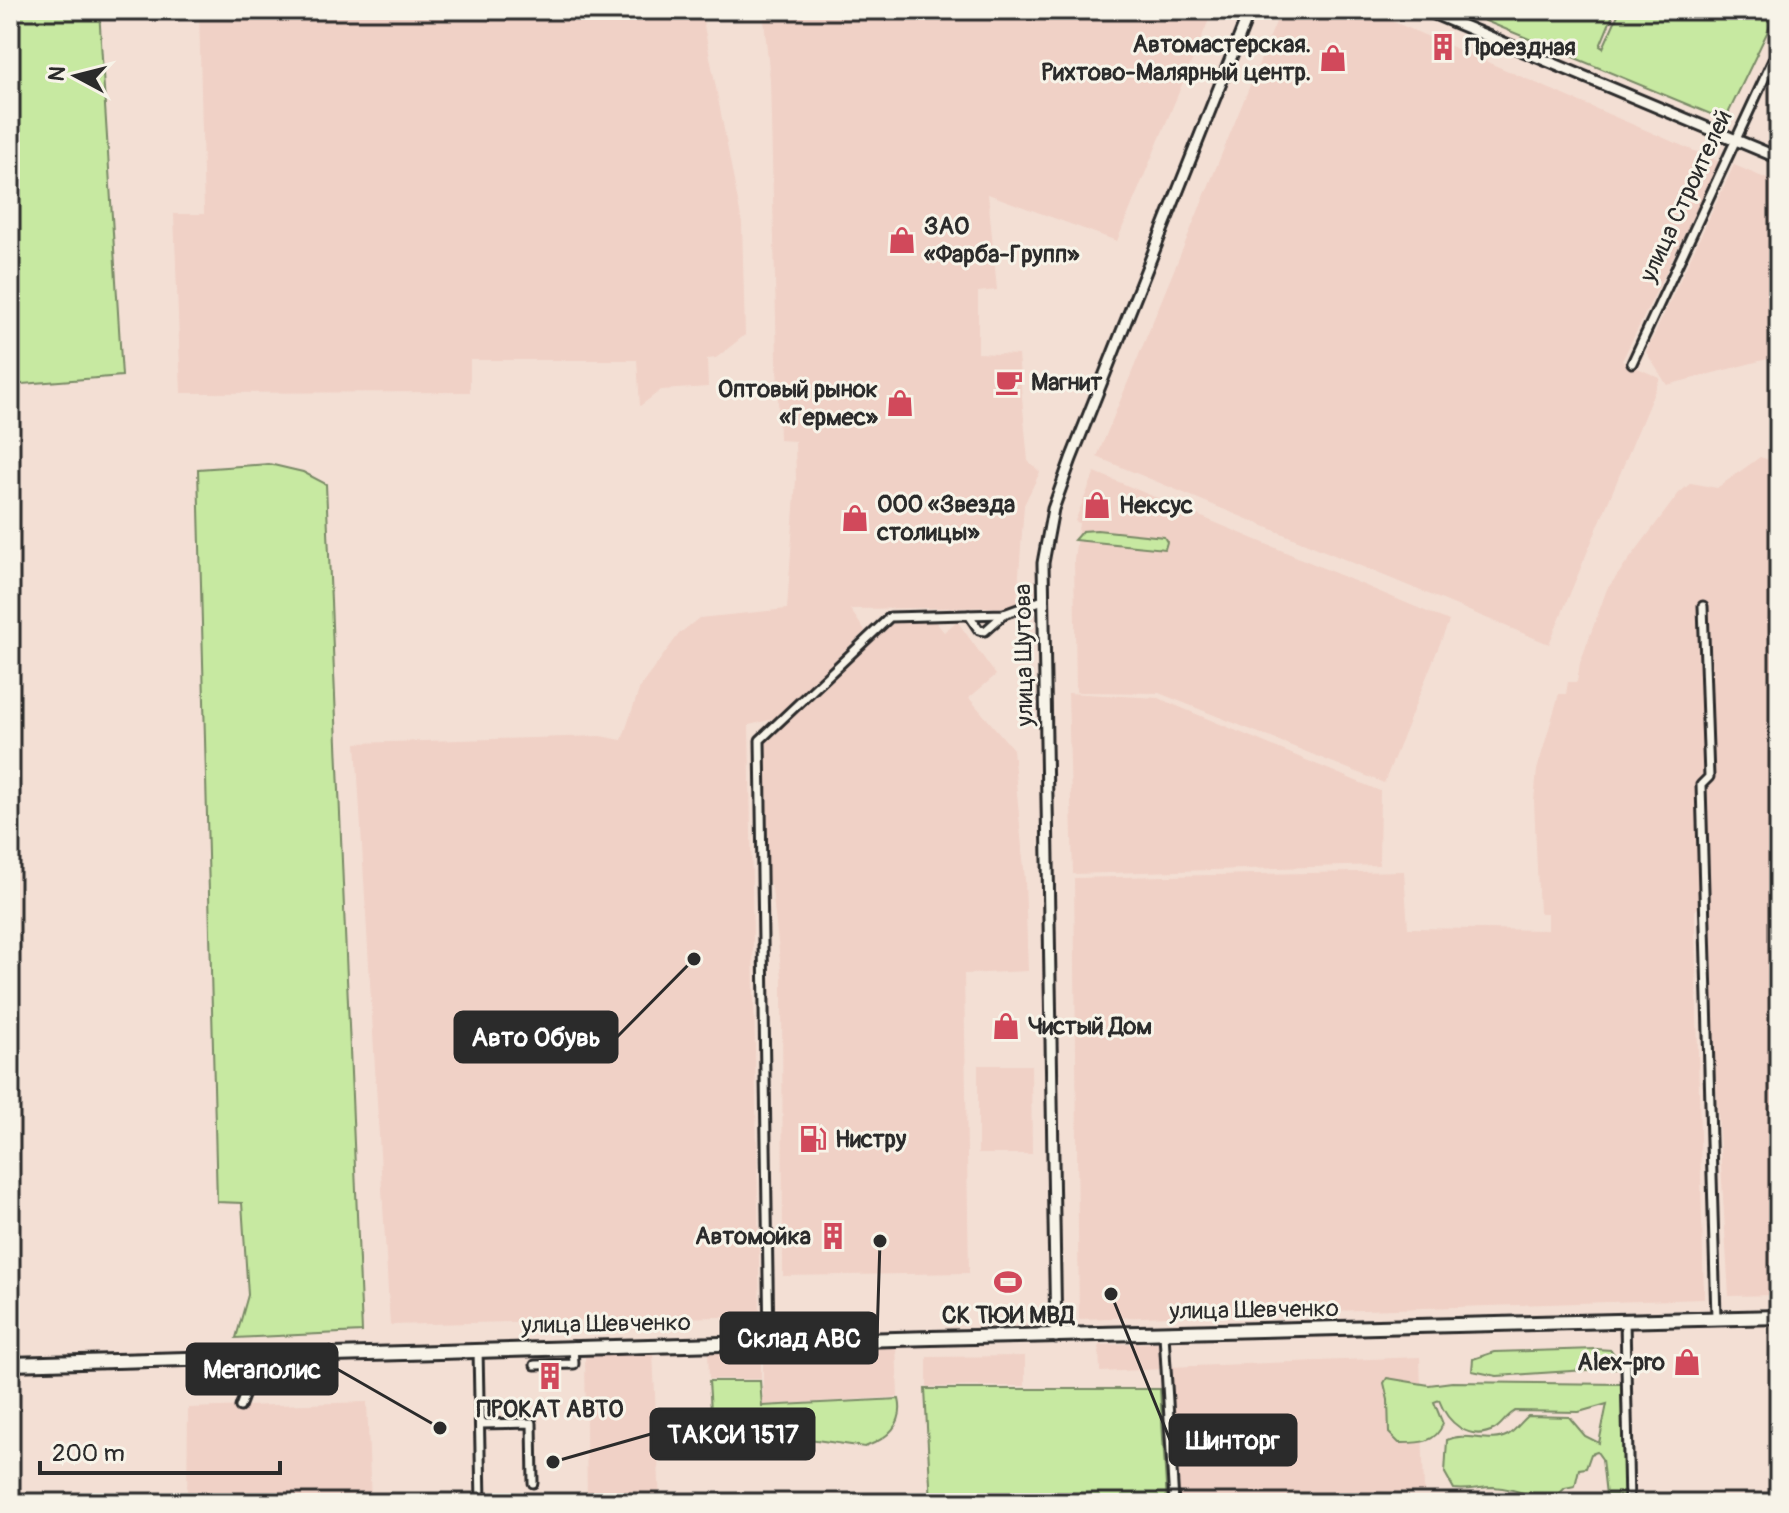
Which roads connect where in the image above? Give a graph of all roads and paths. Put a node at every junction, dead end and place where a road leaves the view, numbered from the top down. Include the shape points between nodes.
1 (1250, 10) edge
2 (1425, 10) edge
3 (1779, 47) edge
4 (1734, 138) junction
5 (1779, 158) edge
6 (1632, 363) dead end
7 (1043, 600) junction
8 (1703, 606) dead end
9 (1004, 614) junction
10 (969, 615) junction
11 (1779, 1317) edge
12 (1716, 1318) junction
13 (1625, 1321) junction
14 (1164, 1334) junction
15 (1056, 1337) junction
16 (769, 1344) junction
17 (573, 1346) junction
18 (478, 1348) junction
19 (259, 1356) junction
20 (10, 1364) edge
21 (535, 1365) dead end
22 (240, 1407) dead end
23 (480, 1424) junction
24 (533, 1483) dead end
25 (481, 1502) edge
26 (521, 1503) edge
27 (1174, 1503) edge
28 (1629, 1503) edge

1 - 7 street, улица Шутова via 1058,494 1043,563
2 - 4 street
3 - 4 street, улица Строителей
4 - 5 street
4 - 6 street, улица Строителей
7 - 9 street
7 - 15 street, улица Шутова
8 - 12 street via 1709,777 1701,785
9 - 10 street
9 - 10 street via 985,631
10 - 16 street via 890,617 760,740
11 - 12 highway, улица Шевченко
12 - 13 highway, улица Шевченко
13 - 14 highway, улица Шевченко
13 - 28 street
14 - 15 highway, улица Шевченко
14 - 27 street
15 - 16 highway, улица Шевченко
16 - 17 highway, улица Шевченко
17 - 18 highway, улица Шевченко
17 - 21 street via 574,1364
18 - 19 highway, улица Шевченко
18 - 23 street
19 - 20 highway, улица Шевченко
19 - 22 street
23 - 24 street via 532,1423
23 - 25 street
25 - 26 street

